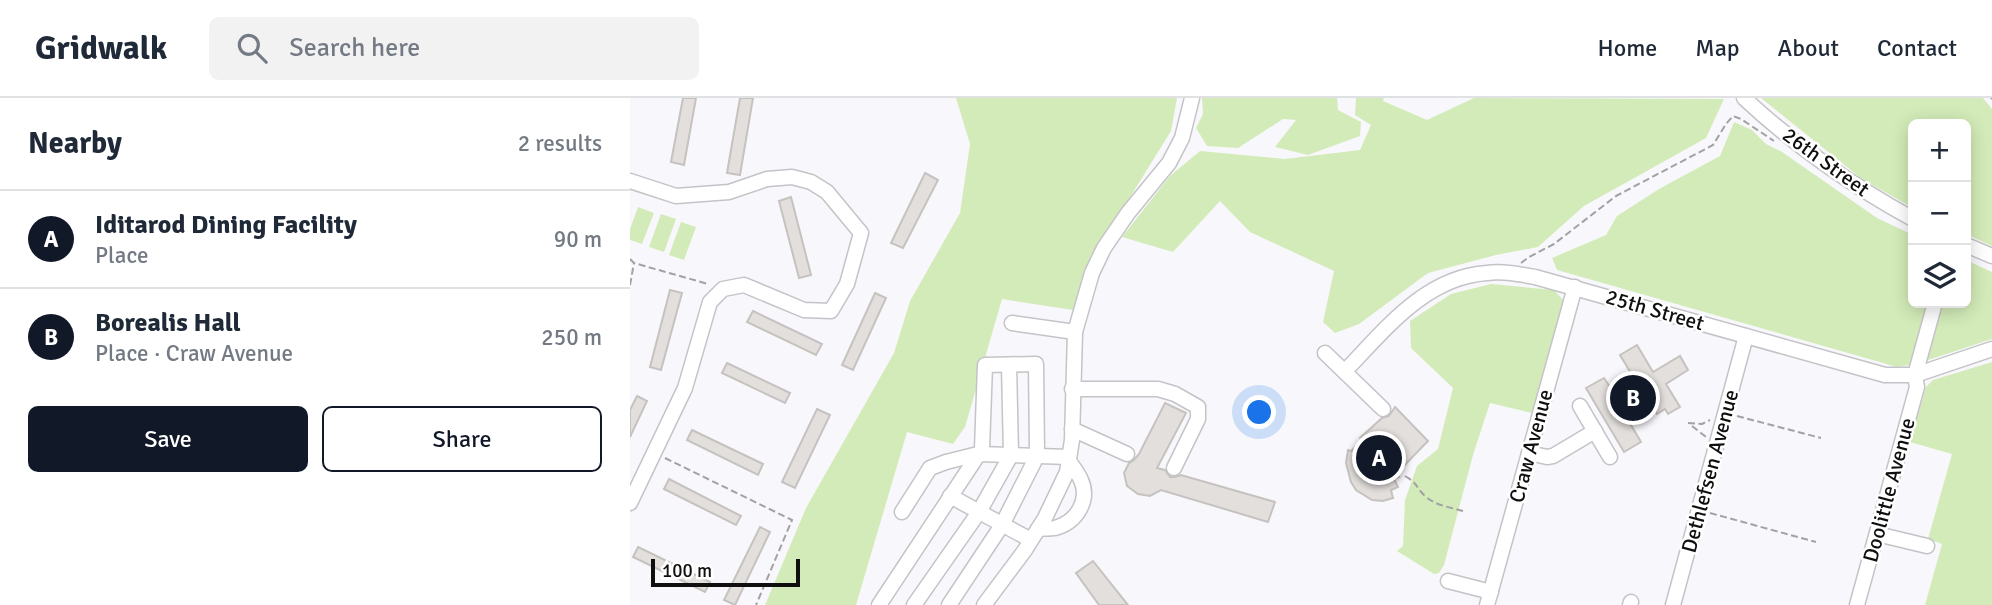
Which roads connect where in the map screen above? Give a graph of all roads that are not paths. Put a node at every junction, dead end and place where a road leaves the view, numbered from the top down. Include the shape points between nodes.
1 (1192, 98) edge
2 (1744, 98) edge
3 (630, 181) edge
4 (1908, 216) edge
5 (1971, 247) edge
6 (1992, 256) edge
7 (1575, 288) junction
8 (1934, 308) edge
9 (1012, 323) dead end
10 (1075, 332) junction
11 (1746, 336) junction
12 (1992, 349) edge
13 (1325, 353) dead end
14 (1009, 365) junction
15 (1345, 371) junction
16 (1915, 375) junction
17 (1072, 389) junction
18 (1580, 406) dead end
19 (1383, 409) dead end
20 (1072, 429) junction
21 (1595, 431) junction
22 (1529, 453) junction
23 (978, 454) junction
24 (1127, 454) dead end
25 (1011, 456) junction
26 (1036, 456) junction
27 (1610, 457) dead end
28 (1069, 459) junction
29 (1174, 468) dead end
30 (950, 496) junction
31 (630, 503) edge
32 (902, 512) dead end
33 (979, 512) junction
34 (1002, 525) junction
35 (1877, 534) junction
36 (1035, 535) junction
37 (1927, 546) dead end
38 (1448, 581) dead end
39 (1489, 599) edge
40 (879, 605) edge
41 (914, 605) edge
42 (949, 605) edge
43 (984, 605) edge
44 (1673, 605) edge
45 (1857, 605) edge

1 - 10 street via 1182,138 1169,163 1104,248
2 - 4 street, 26th Street via 1825,163
3 - 31 street via 676,196 729,192 767,179 792,177 827,192 861,233 847,284 831,311 804,310 744,285 723,289 710,302 685,388
5 - 6 street
7 - 11 street, 25th Street
7 - 15 street, 25th Street via 1517,274 1468,276 1432,290 1400,313
7 - 22 street, Craw Avenue
8 - 16 street, Doolittle Avenue
9 - 10 street
10 - 17 street
11 - 16 street, 25th Street via 1885,375
11 - 44 street, Dethlefsen Avenue
12 - 16 street, 25th Street
13 - 15 street
14 - 23 street via 985,365 982,449
14 - 25 street
14 - 26 street via 1036,365
15 - 19 street
16 - 35 street, Doolittle Avenue via 1917,387
17 - 20 street
17 - 29 street via 1158,389 1198,407 1198,419
18 - 21 street
20 - 24 street
20 - 28 street
21 - 22 street via 1553,456
21 - 27 street
22 - 39 street, Craw Avenue
23 - 25 street
23 - 30 street
23 - 32 street via 930,468
25 - 26 street
25 - 33 street
26 - 28 street
26 - 34 street
28 - 36 street
28 - 36 street via 1083,482 1085,499 1069,521
30 - 33 street
30 - 40 street
33 - 34 street
33 - 41 street
34 - 36 street
34 - 42 street
35 - 37 street
35 - 45 street, Doolittle Avenue
36 - 43 street
38 - 39 street

